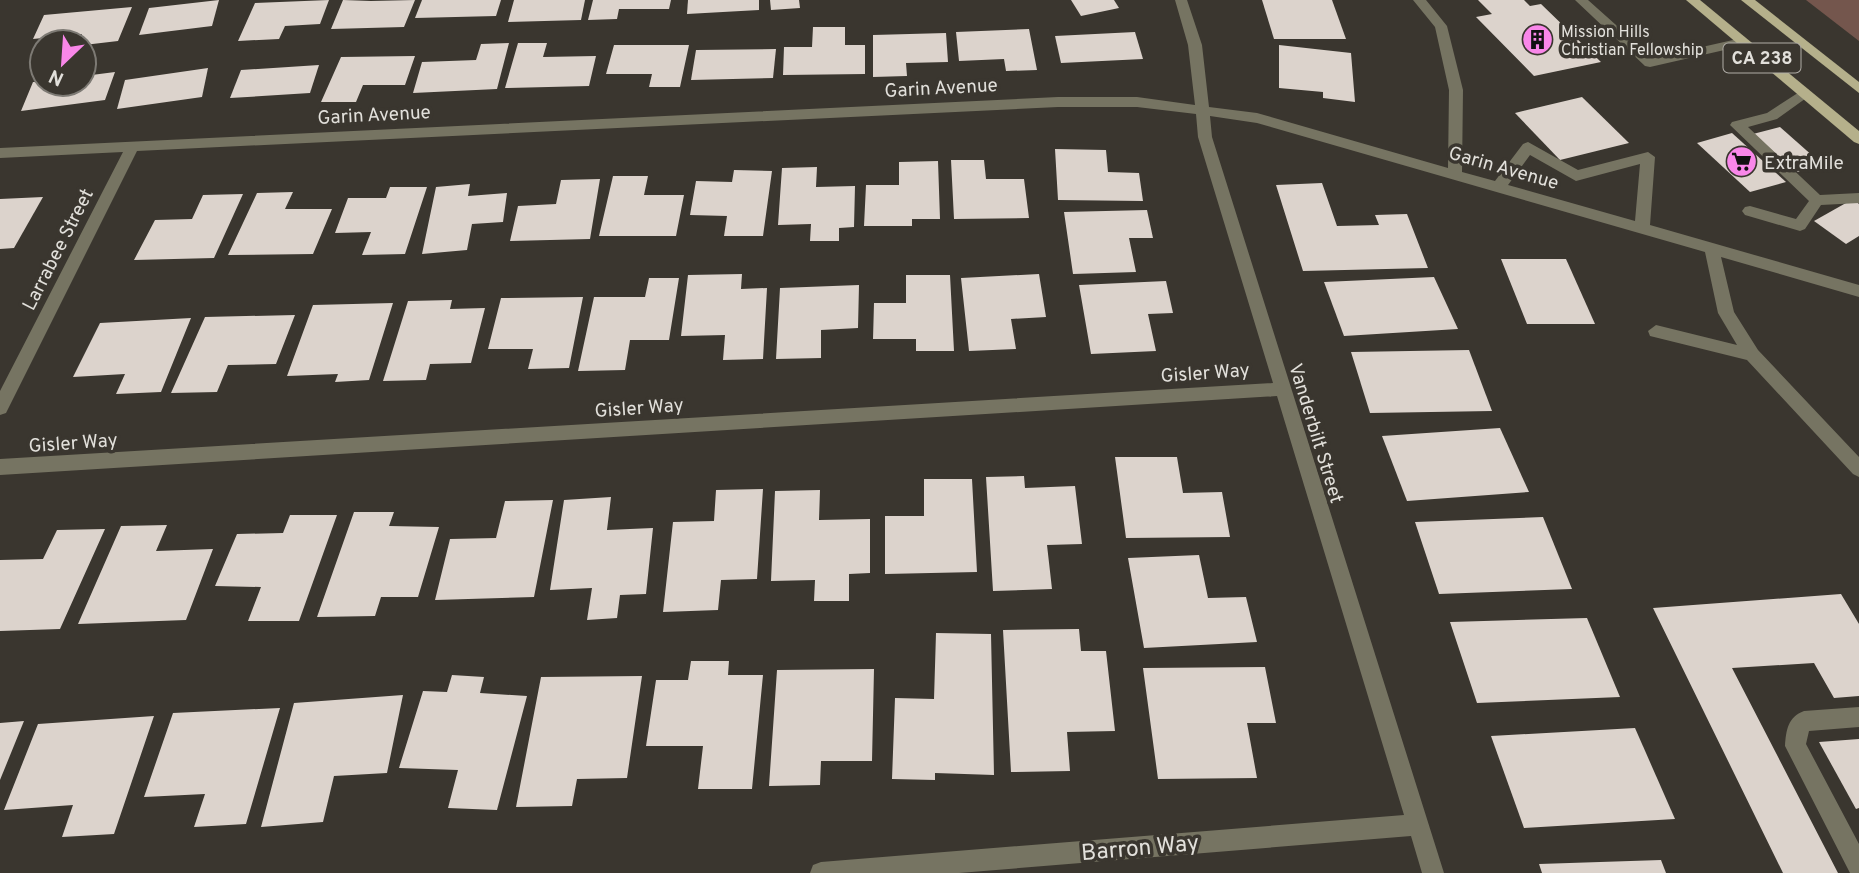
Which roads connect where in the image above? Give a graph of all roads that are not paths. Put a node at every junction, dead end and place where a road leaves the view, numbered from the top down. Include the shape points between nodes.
1 (1181, 0) edge
2 (1419, 0) edge
3 (1581, 0) edge
4 (1692, 0) edge
5 (1747, 0) edge
6 (1742, 42) junction
7 (1859, 89) edge
8 (1804, 93) junction
9 (1202, 111) junction
10 (1859, 139) edge
11 (133, 146) junction
12 (0, 153) edge
13 (1455, 175) junction
14 (1498, 187) junction
15 (1859, 198) edge
16 (1817, 200) junction
17 (1750, 211) dead end
18 (1642, 229) junction
19 (1712, 250) junction
20 (1859, 291) edge
21 (1656, 331) dead end
22 (1752, 355) junction
23 (1281, 389) junction
24 (0, 408) edge
25 (0, 467) edge
26 (1859, 469) edge
27 (1859, 717) edge
28 (1417, 825) junction
29 (1859, 867) edge
30 (821, 873) edge
31 (1433, 873) edge

1 - 9 street, Vanderbilt Street via 1195,46
2 - 13 street via 1441,26 1456,90
3 - 6 street via 1650,62
4 - 6 main road, CA 238
5 - 7 main road, CA 238
6 - 8 main road, CA 238
8 - 10 main road, CA 238
8 - 16 street via 1772,116 1737,125
9 - 11 street, Garin Avenue via 1137,102 1058,102
9 - 13 street, Garin Avenue via 1257,118
9 - 23 street, Vanderbilt Street via 1205,137
11 - 12 street, Garin Avenue
11 - 24 street, Larrabee Street
13 - 14 street, Garin Avenue
14 - 18 street, Garin Avenue
14 - 18 street via 1528,147 1576,176 1648,157
15 - 16 street
16 - 17 street via 1800,225
18 - 19 street, Garin Avenue
19 - 20 street, Garin Avenue
19 - 22 street via 1726,313
21 - 22 street
22 - 26 street
23 - 25 street, Gisler Way
23 - 28 street, Vanderbilt Street
27 - 29 street via 1804,721 1796,730 1795,746
28 - 30 street, Barron Way
28 - 31 street, Vanderbilt Street

